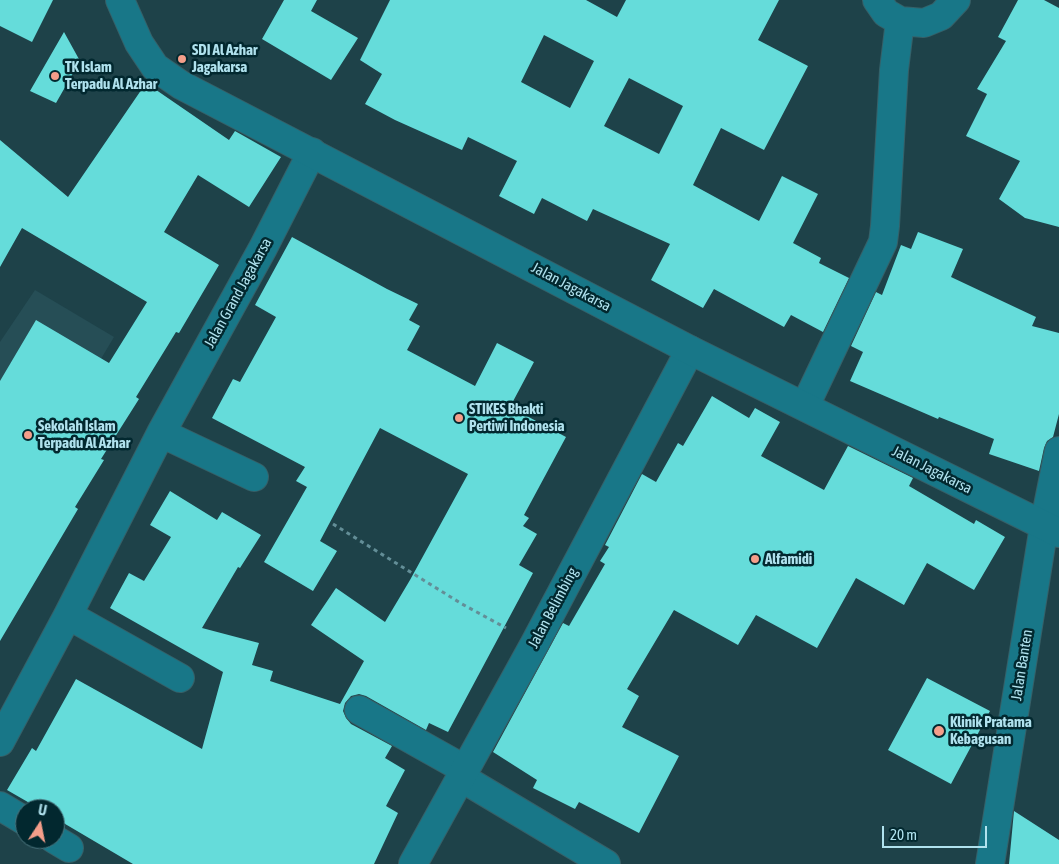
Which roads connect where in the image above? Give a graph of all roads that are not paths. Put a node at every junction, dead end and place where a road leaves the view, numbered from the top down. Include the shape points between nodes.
1 (120, 0) edge
2 (877, 0) edge
3 (956, 0) edge
4 (900, 21) junction
5 (312, 152) junction
6 (690, 350) junction
7 (805, 406) junction
8 (161, 433) junction
9 (1059, 450) edge
10 (254, 476) dead end
11 (1052, 530) edge
12 (68, 615) junction
13 (180, 678) dead end
14 (359, 710) dead end
15 (0, 742) edge
16 (464, 774) junction
17 (0, 806) edge
18 (15, 815) edge
19 (413, 864) edge
20 (606, 864) edge
21 (990, 864) edge

1 - 5 street, Jalan Jagakarsa via 139,43 155,67 181,85
2 - 4 street via 886,13
3 - 4 street via 941,16 924,23
4 - 7 street via 883,242
5 - 6 street, Jalan Jagakarsa
5 - 8 street, Jalan Grand Jagakarsa
6 - 7 street, Jalan Jagakarsa
6 - 16 street, Jalan Belimbing
7 - 11 street, Jalan Jagakarsa
8 - 10 street
8 - 12 street, Jalan Grand Jagakarsa
9 - 11 street, Jalan Banten
11 - 21 street, Jalan Banten
12 - 13 street
12 - 15 street, Jalan Grand Jagakarsa
14 - 16 street
16 - 19 street, Jalan Belimbing
16 - 20 street
17 - 18 street

